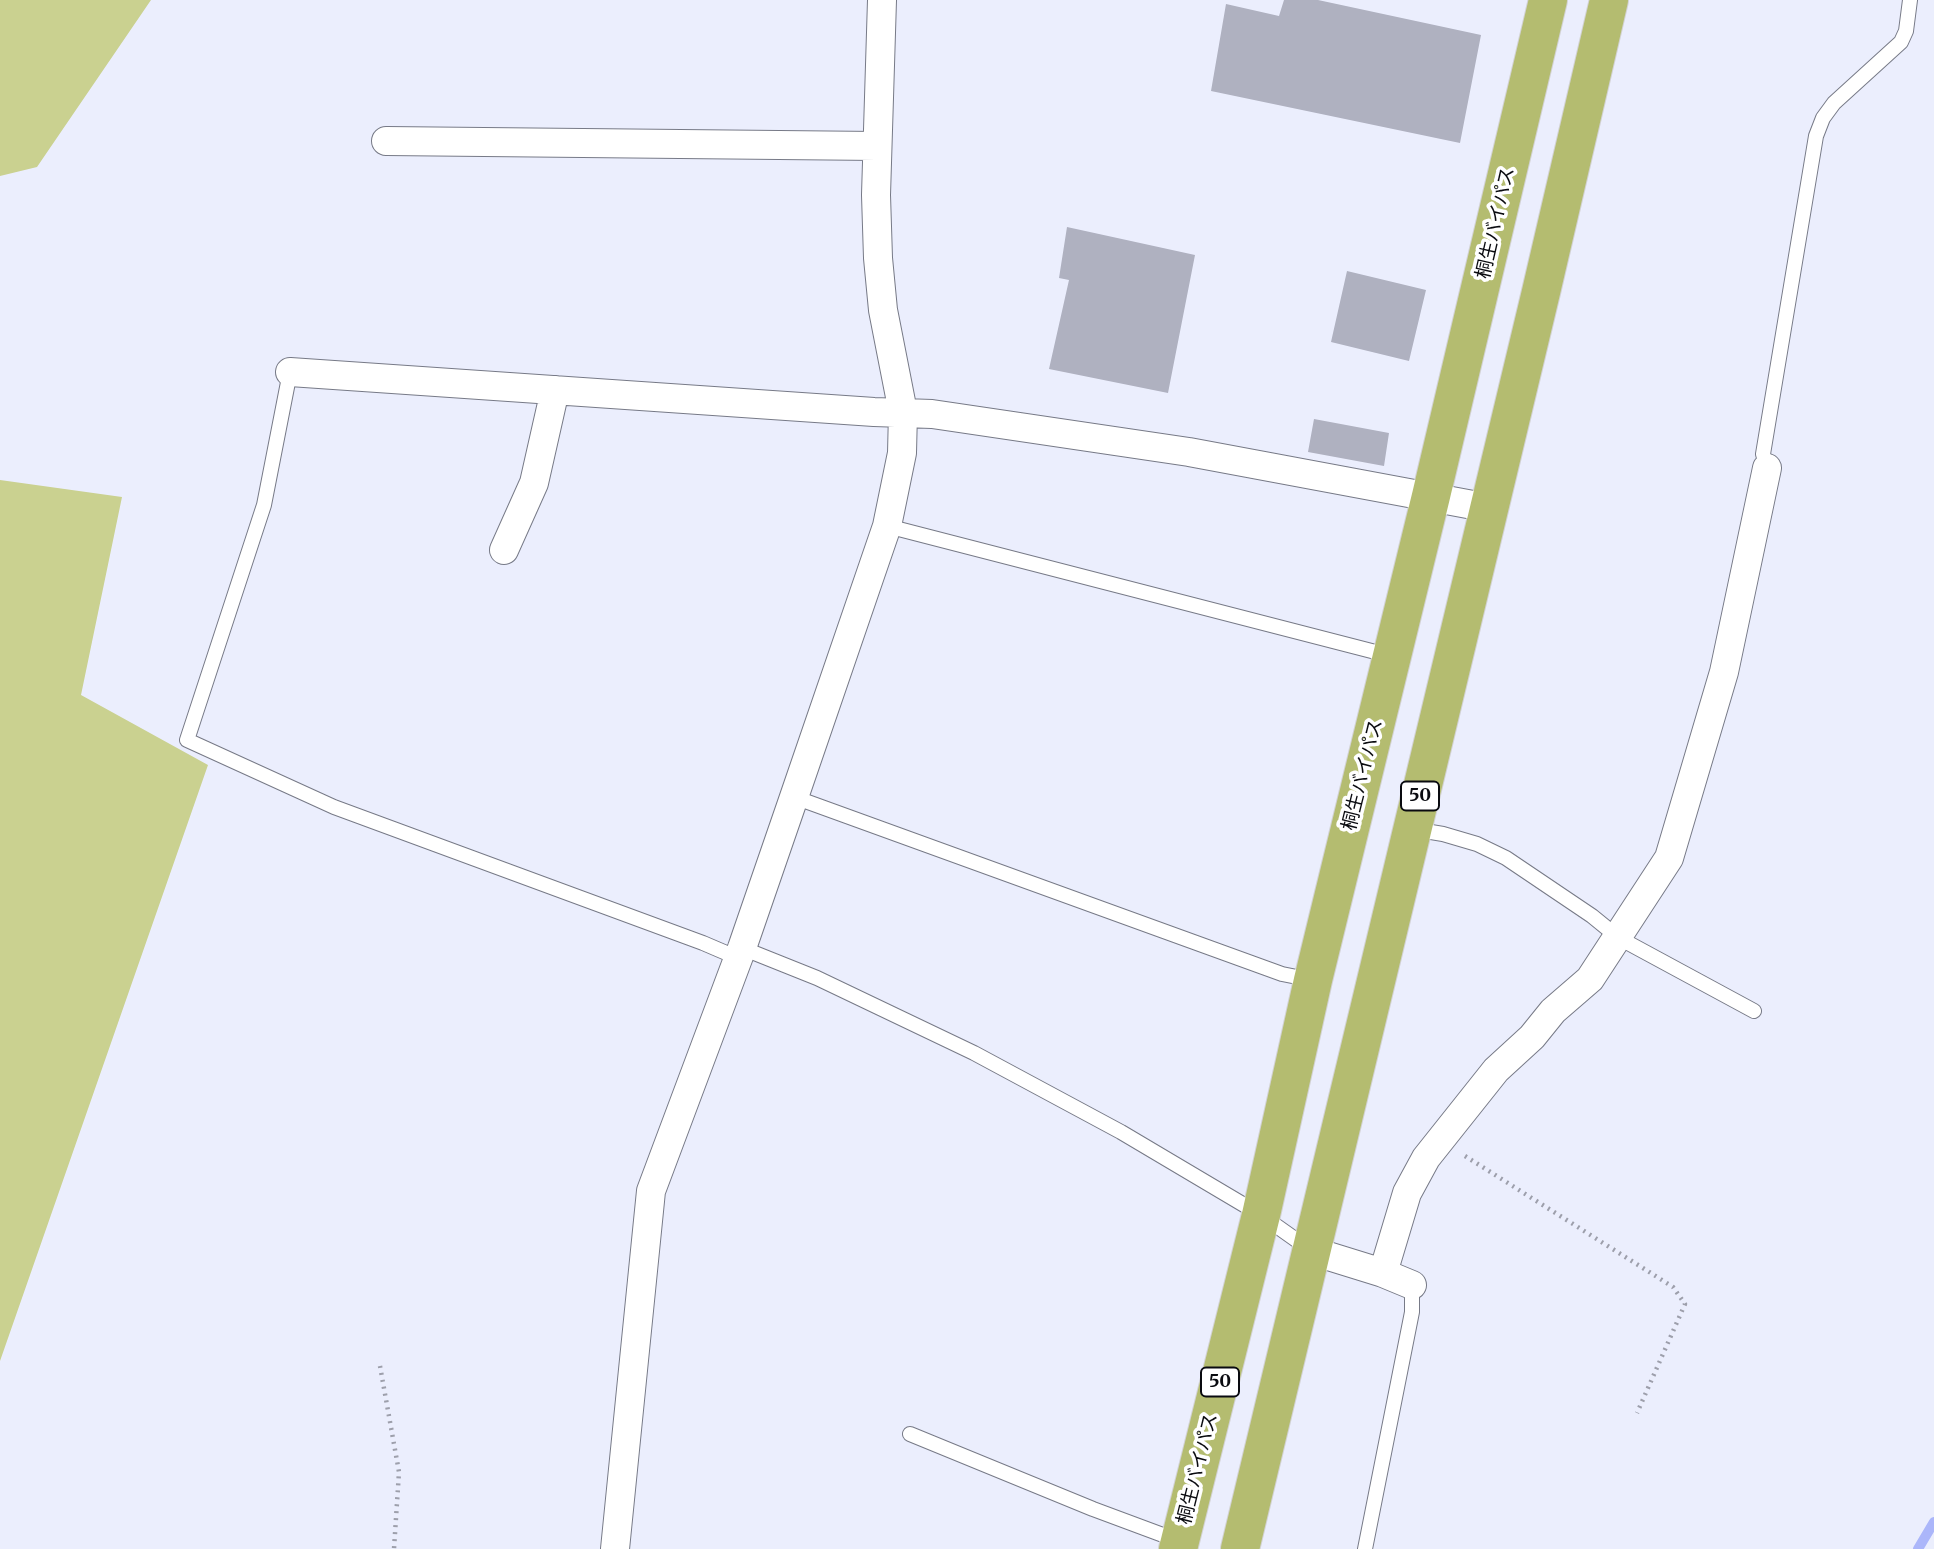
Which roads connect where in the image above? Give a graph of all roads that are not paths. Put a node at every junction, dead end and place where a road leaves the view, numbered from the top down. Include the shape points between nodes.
1 (882, 0) edge
2 (1548, 0) edge
3 (1609, 0) edge
4 (1910, 0) edge
5 (386, 141) dead end
6 (877, 146) junction
7 (290, 372) joint
8 (555, 390) junction
9 (903, 412) junction
10 (1767, 468) joint
11 (1431, 496) junction
12 (1489, 508) junction
13 (887, 526) junction
14 (504, 550) dead end
15 (1392, 657) junction
16 (794, 797) junction
17 (1413, 829) junction
18 (1619, 939) junction
19 (740, 953) junction
20 (1313, 980) junction
21 (1754, 1011) dead end
22 (1261, 1215) junction
23 (1312, 1251) junction
24 (1383, 1273) junction
25 (1412, 1285) joint
26 (910, 1434) dead end
27 (1179, 1545) edge
28 (615, 1549) edge
29 (1240, 1549) edge
30 (1365, 1549) edge

1 - 6 street
2 - 11 highway, 桐生バイパス / 50
3 - 12 highway, 50
4 - 10 lane via 1901,42 1834,103 1816,136 1763,454
5 - 6 street
6 - 9 street via 883,310
7 - 8 street
7 - 19 lane via 264,505 187,740 334,807
8 - 9 street
8 - 14 street via 534,483
9 - 11 street via 1189,452
9 - 13 street via 902,453
10 - 18 street via 1724,672 1669,859
11 - 12 street
11 - 15 highway, 桐生バイパス / 50
12 - 17 highway, 50
13 - 15 lane
13 - 16 street
15 - 20 highway, 桐生バイパス / 50
16 - 19 street
16 - 20 lane via 1282,974
17 - 18 lane via 1477,844 1506,858
17 - 23 highway, 50
18 - 21 lane
18 - 24 street via 1590,979 1496,1070 1426,1158 1407,1193
19 - 22 lane via 817,978 974,1053
19 - 28 street via 651,1191
20 - 22 highway, 桐生バイパス / 50
22 - 23 lane
22 - 27 highway, 桐生バイパス / 50
23 - 24 street
23 - 29 highway, 50
24 - 25 street
25 - 30 lane via 1412,1312
26 - 27 lane

